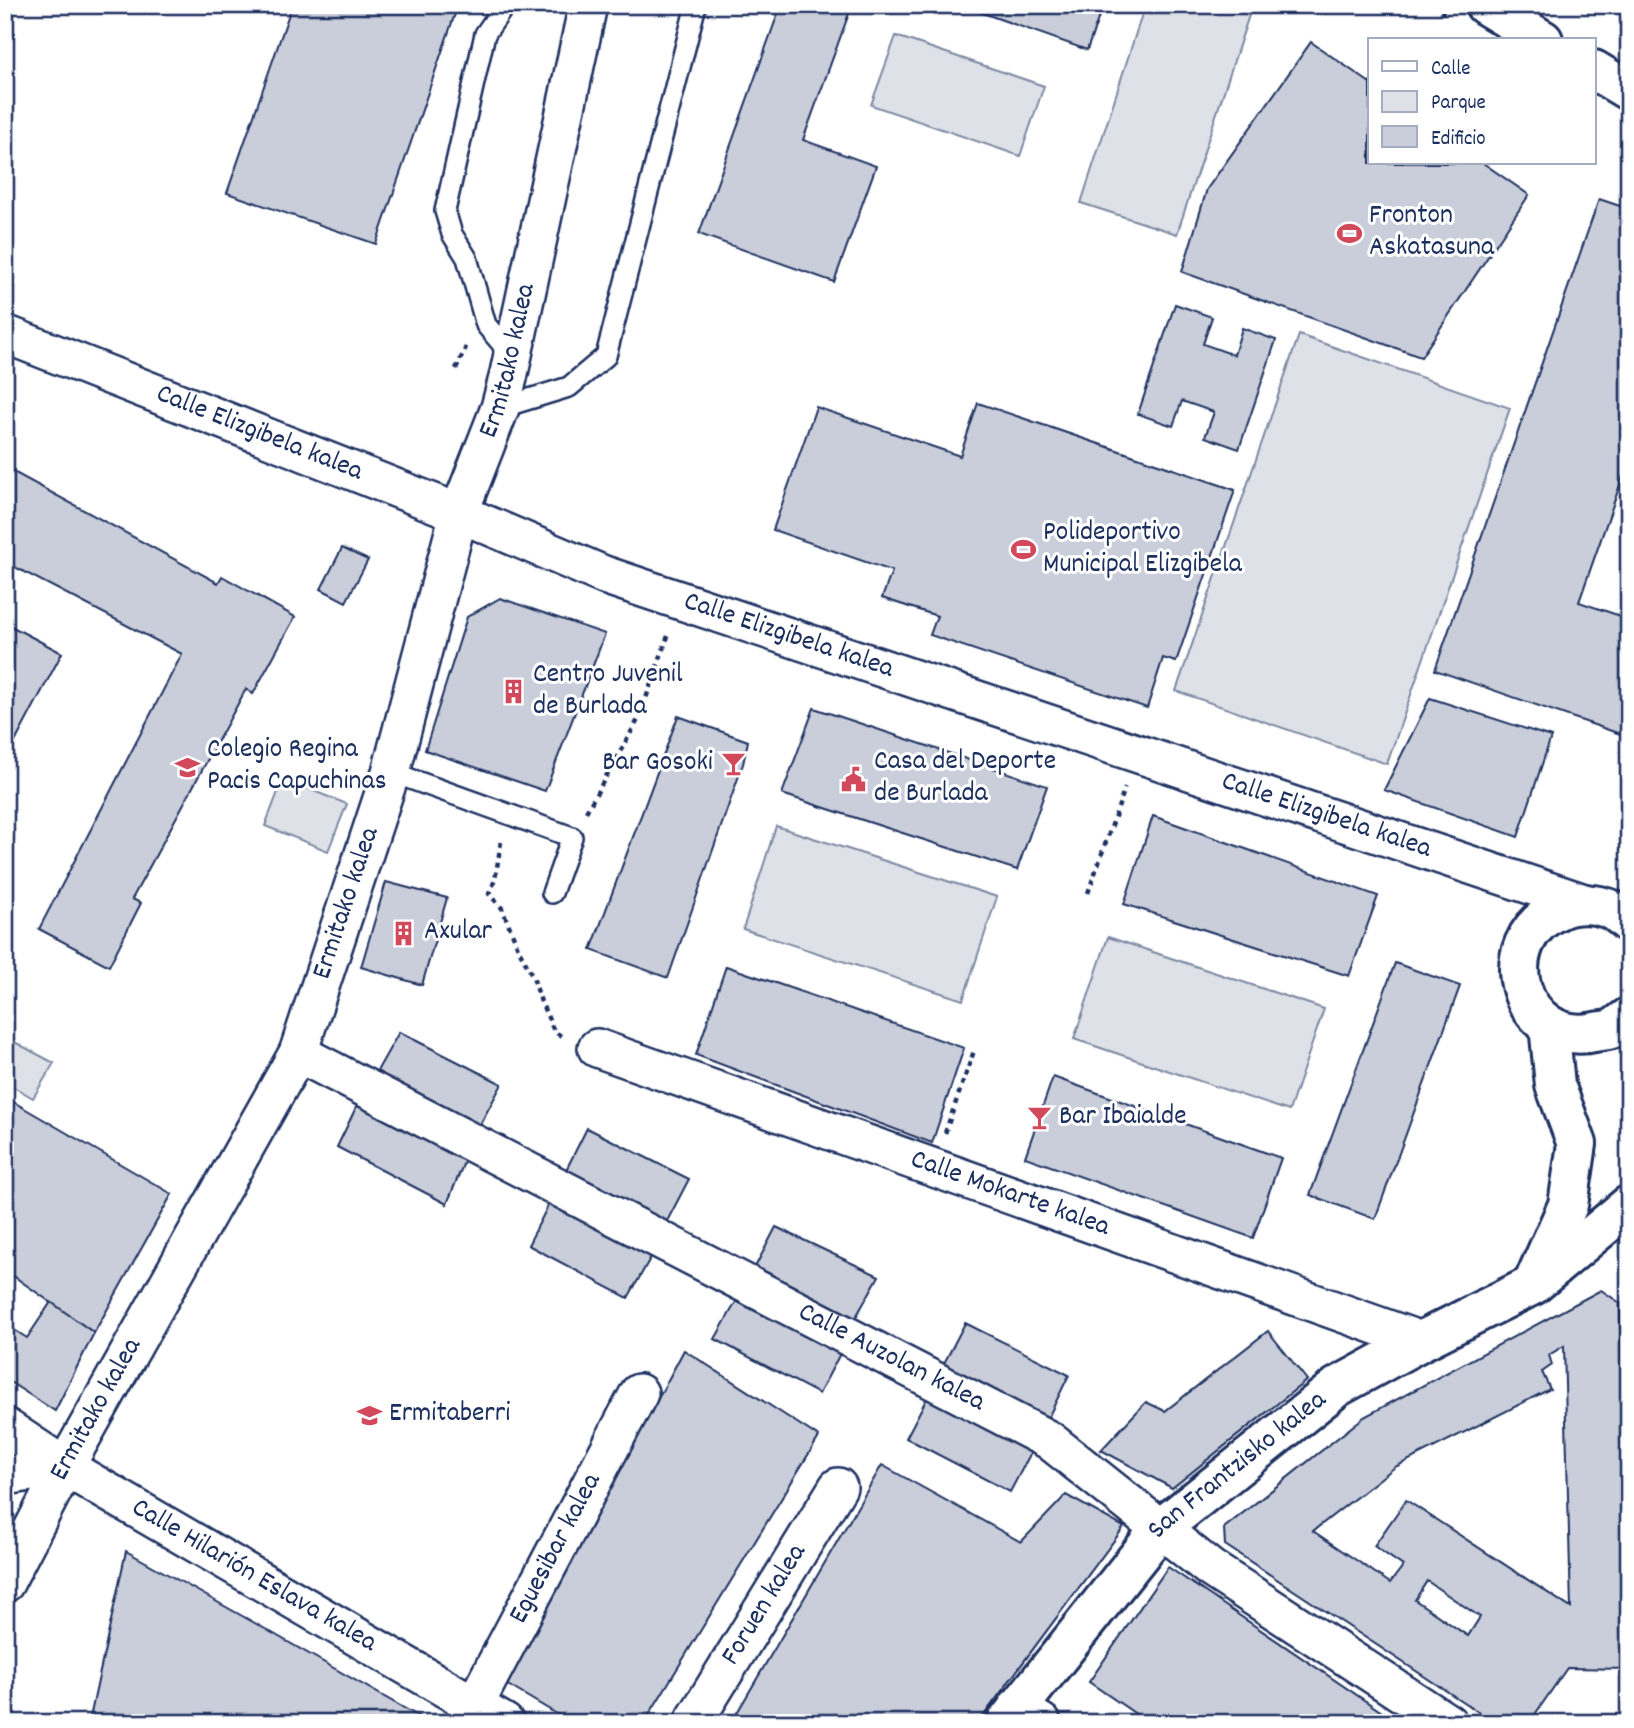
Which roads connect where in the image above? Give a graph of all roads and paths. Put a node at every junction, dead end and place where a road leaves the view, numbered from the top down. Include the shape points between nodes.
1 (505, 5) edge
2 (587, 5) edge
3 (696, 5) edge
4 (1485, 5) edge
5 (1540, 38) edge
6 (1596, 72) edge
7 (1629, 91) edge
8 (5, 334) edge
9 (504, 393) junction
10 (459, 513) junction
11 (681, 601) junction
12 (1136, 753) junction
13 (391, 772) junction
14 (506, 813) junction
15 (572, 837) junction
16 (1088, 892) dead end
17 (552, 893) dead end
18 (1584, 903) junction
19 (1629, 923) edge
20 (1629, 1017) edge
21 (1549, 1025) junction
22 (597, 1048) joint
23 (974, 1051) dead end
24 (298, 1053) junction
25 (933, 1167) junction
26 (1629, 1205) edge
27 (1533, 1285) junction
28 (1421, 1341) junction
29 (639, 1393) dead end
30 (5, 1427) edge
31 (65, 1467) junction
32 (5, 1476) edge
33 (838, 1487) dead end
34 (1161, 1528) junction
35 (5, 1583) edge
36 (490, 1713) edge
37 (1022, 1718) edge
38 (693, 1723) edge
39 (1448, 1723) edge

1 - 9 lane via 485,34 445,211 467,258 486,325 503,345
2 - 9 street, Ermitako kalea
3 - 9 lane via 606,356 569,387
4 - 5 street
6 - 7 street
8 - 10 street, Calle Elizgibela kalea
9 - 10 street, Ermitako kalea
10 - 11 street, Calle Elizgibela kalea via 604,575
10 - 13 street, Ermitako kalea
11 - 12 street, Calle Elizgibela kalea
11 - 15 path via 639,718
12 - 16 path
12 - 18 street, Calle Elizgibela kalea
13 - 14 lane
13 - 24 street, Ermitako kalea
14 - 15 lane
14 - 22 path via 489,894 502,908 554,1031 574,1048
15 - 17 lane
18 - 19 street via 1612,910
18 - 21 street via 1564,907 1536,924 1520,956 1520,987 1533,1011
20 - 21 street via 1612,1029 1582,1035
21 - 27 street via 1555,1085 1577,1144 1568,1205
22 - 25 street, Calle Mokarte kalea
23 - 25 path
24 - 31 street, Ermitako kalea
24 - 34 street, Calle Auzolan kalea via 1049,1440
25 - 28 street, Calle Mokarte kalea
26 - 27 street, San Frantzisko kalea
27 - 28 street, San Frantzisko kalea
28 - 34 street, San Frantzisko kalea via 1337,1387
29 - 36 street, Eguesibar kalea
30 - 31 street, Calle Hilarión Eslava kalea
31 - 32 street
31 - 35 street, Ermitako kalea
31 - 36 street, Calle Hilarión Eslava kalea
33 - 38 street, Foruen kalea
34 - 37 street, San Frantzisko kalea
34 - 39 street, Calle Auzolan kalea via 1210,1568

